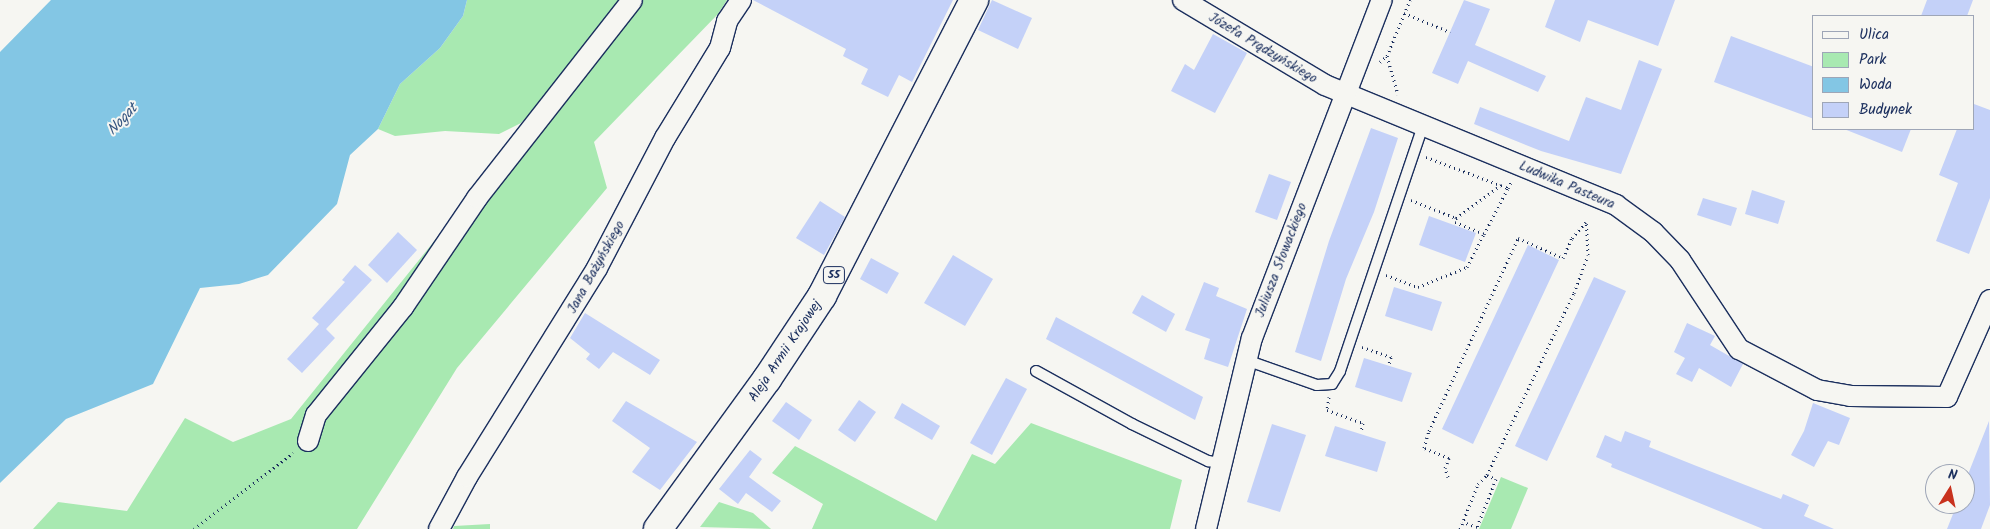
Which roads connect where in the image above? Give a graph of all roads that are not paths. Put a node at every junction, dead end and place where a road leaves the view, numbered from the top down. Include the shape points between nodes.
1 (632, 0) edge
2 (741, 0) edge
3 (974, 0) edge
4 (1183, 0) edge
5 (1382, 0) edge
6 (1345, 94) junction
7 (1414, 123) junction
8 (1990, 300) edge
9 (1246, 360) junction
10 (1036, 371) dead end
11 (308, 441) road end
12 (1220, 463) junction
13 (439, 529) edge
14 (658, 529) edge
15 (1206, 529) edge

1 - 11 street via 477,198 402,307 316,415
2 - 13 street, Jana Bażyńskiego via 727,21 720,48 665,138 598,268 467,478
3 - 14 main road, Aleja Armii Krajowej / 55 via 822,296 767,379
4 - 6 street, Józefa Prądzyńskiego
5 - 6 street, Juliusza Słowackiego
6 - 7 street, Ludwika Pasteura
6 - 9 street, Juliusza Słowackiego
7 - 8 street, Ludwika Pasteura via 1597,194 1626,211 1680,260 1739,349 1827,393 1947,397
7 - 9 lane via 1414,152 1332,384 1317,385
9 - 12 street, Juliusza Słowackiego
10 - 12 lane via 1132,424 1208,461
12 - 15 street, Juliusza Słowackiego

